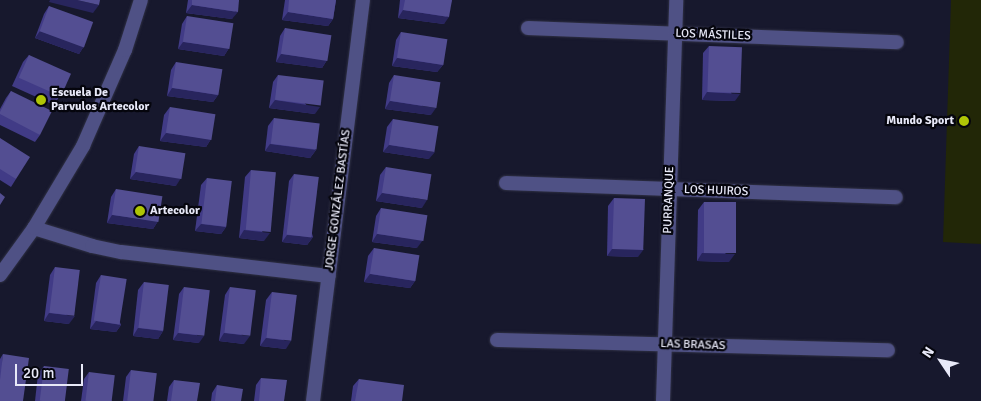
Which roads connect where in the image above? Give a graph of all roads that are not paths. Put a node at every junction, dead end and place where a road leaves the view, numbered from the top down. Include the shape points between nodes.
1 (141, 0) edge
2 (363, 0) edge
3 (676, 0) edge
4 (528, 28) dead end
5 (675, 34) junction
6 (897, 42) dead end
7 (506, 183) dead end
8 (670, 189) junction
9 (896, 197) dead end
10 (34, 228) junction
11 (0, 275) edge
12 (329, 276) junction
13 (497, 340) dead end
14 (665, 344) junction
15 (888, 350) dead end
16 (313, 401) edge
17 (663, 401) edge

1 - 10 street via 101,109 60,188
2 - 12 street, JORGE GONZÁLEZ BASTÍAS
3 - 5 street, PURRANQUE
4 - 5 street, LOS MÁSTILES
5 - 6 street, LOS MÁSTILES
5 - 8 street, PURRANQUE
7 - 8 street, LOS HUIROS
8 - 9 street, LOS HUIROS
8 - 14 street, PURRANQUE
10 - 11 street
10 - 12 street via 121,252
12 - 16 street, JORGE GONZÁLEZ BASTÍAS
13 - 14 street, LAS BRASAS
14 - 15 street, LAS BRASAS
14 - 17 street, PURRANQUE

